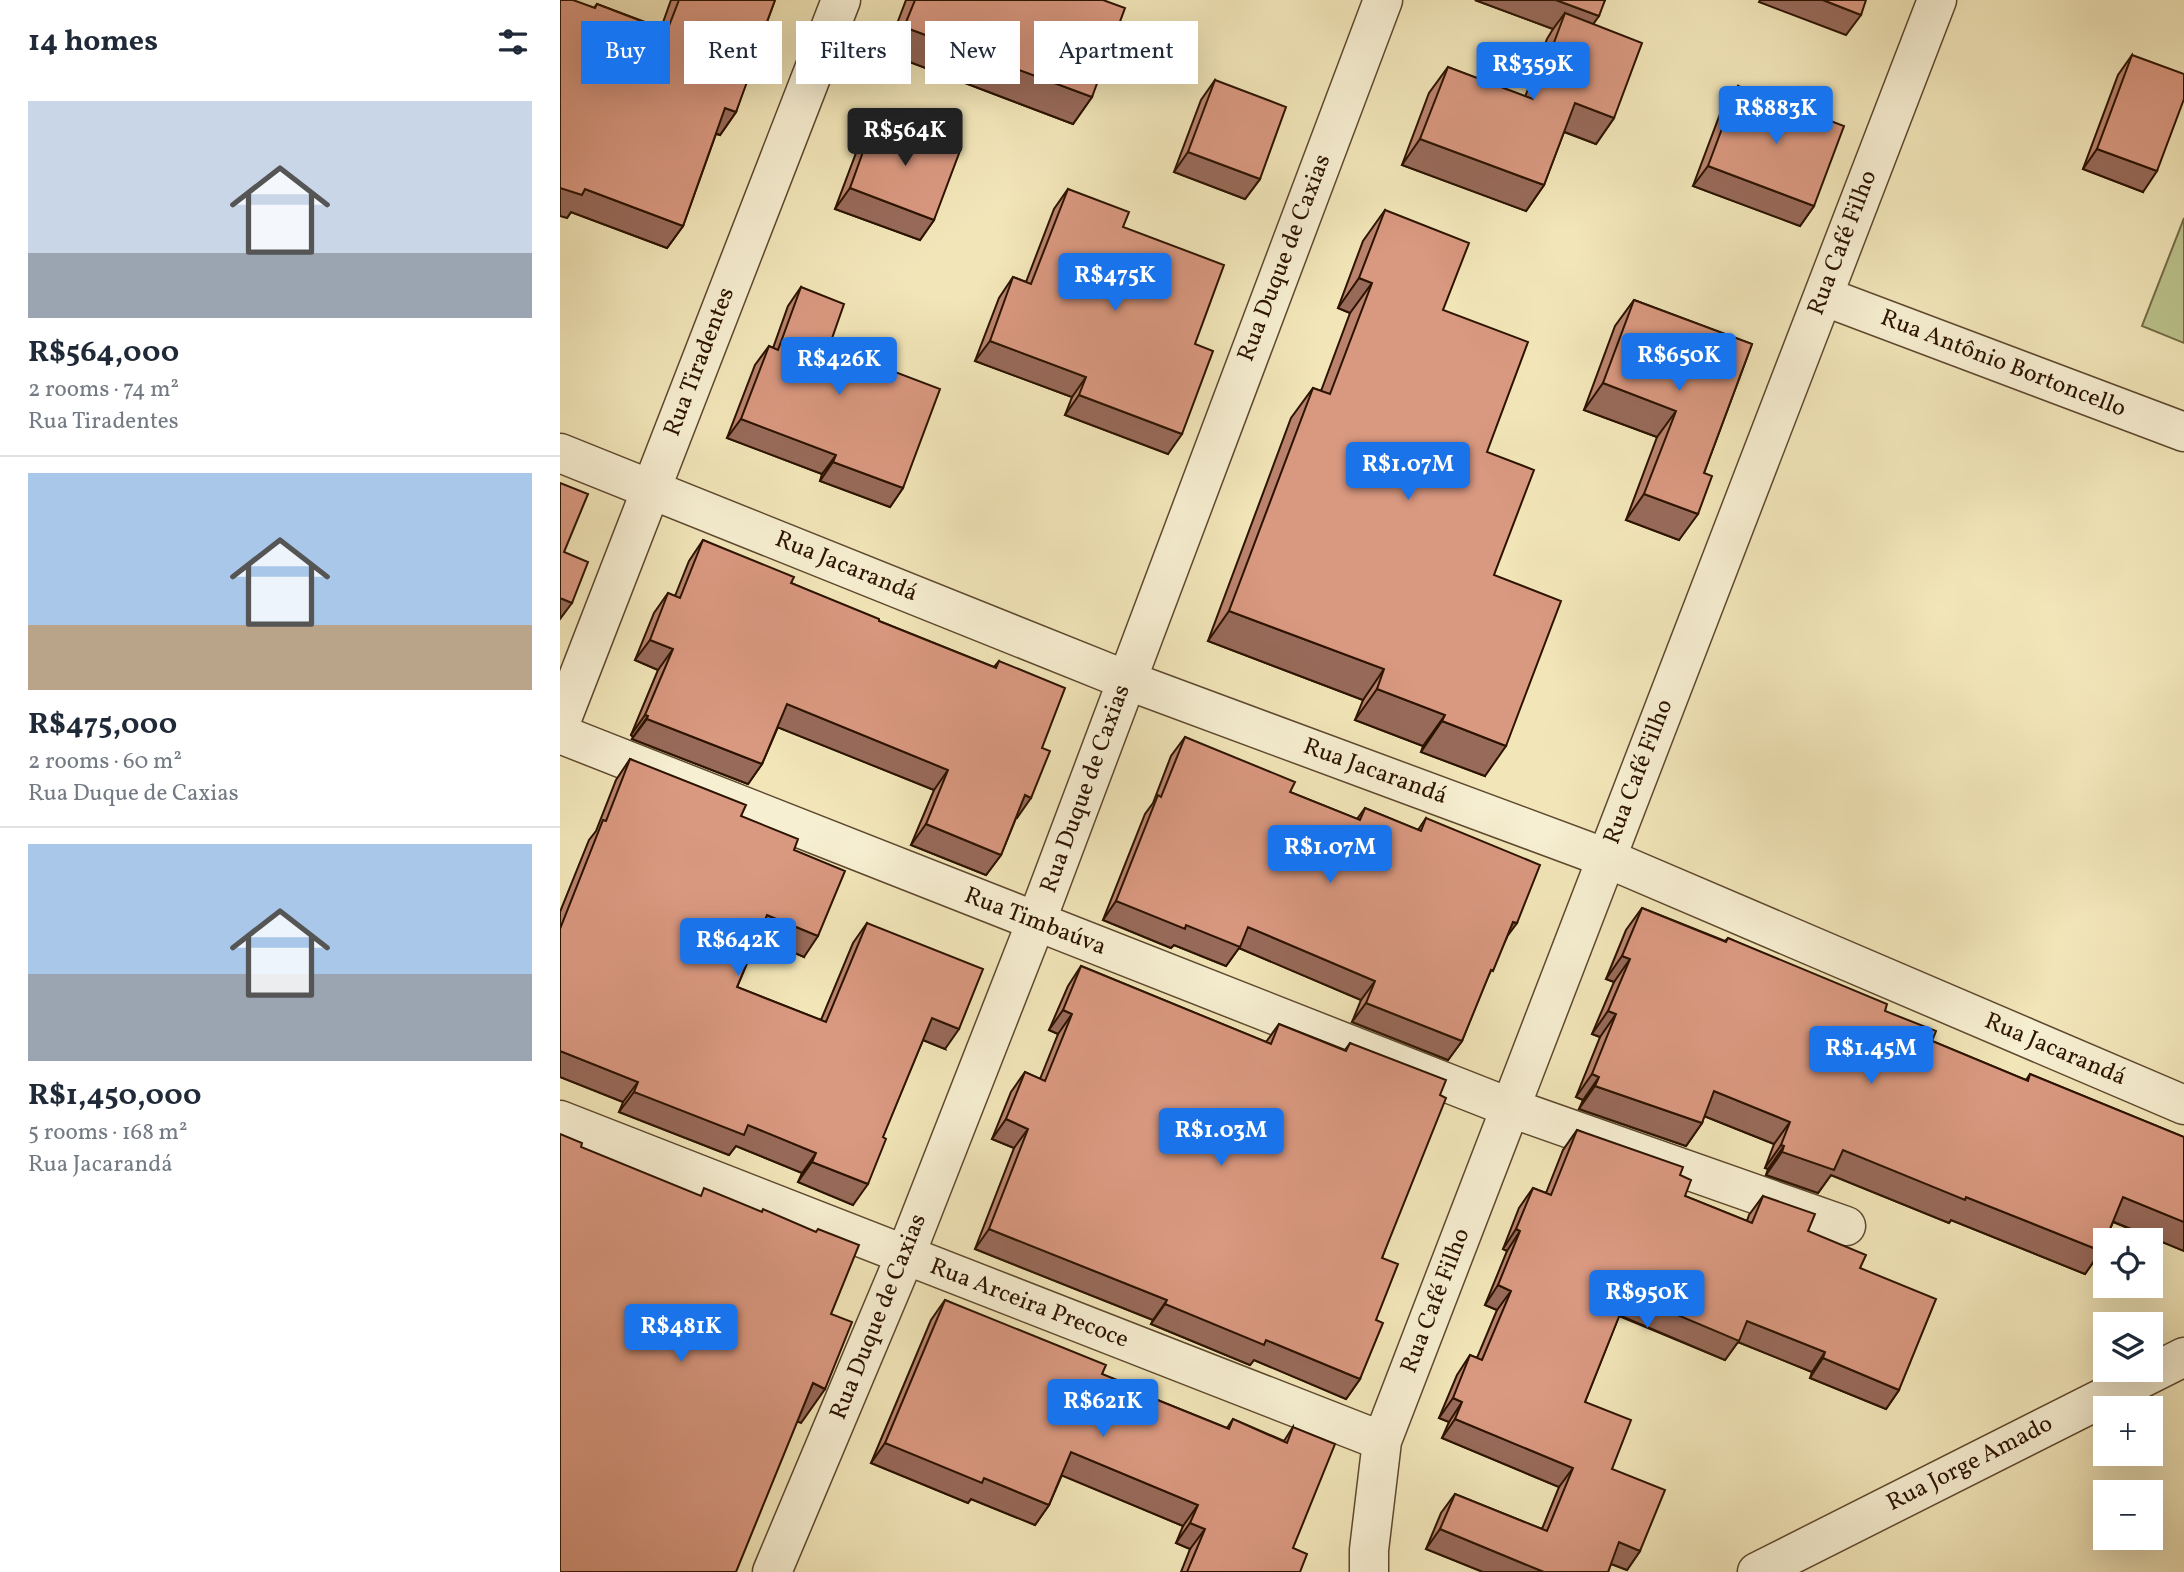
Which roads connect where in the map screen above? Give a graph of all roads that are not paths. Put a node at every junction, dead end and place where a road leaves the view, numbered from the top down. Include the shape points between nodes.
1 (841, 0) edge
2 (1383, 0) edge
3 (1937, 0) edge
4 (1823, 296) junction
5 (2184, 432) edge
6 (560, 453) edge
7 (651, 489) junction
8 (1126, 680) junction
9 (560, 724) edge
10 (560, 734) edge
11 (1606, 858) junction
12 (1036, 922) junction
13 (2184, 1105) edge
14 (1510, 1108) junction
15 (560, 1120) edge
16 (1846, 1226) dead end
17 (905, 1256) junction
18 (2184, 1357) edge
19 (1382, 1441) junction
20 (1376, 1565) edge
21 (772, 1572) edge
22 (1757, 1572) edge

1 - 7 street, Rua Tiradentes
2 - 8 street, Rua Duque de Caxias
3 - 4 street, Rua Café Filho
4 - 5 street, Rua Antônio Bortoncello
4 - 11 street, Rua Café Filho
6 - 7 street, Rua Jacarandá
7 - 8 street, Rua Jacarandá
7 - 9 street, Rua Tiradentes
8 - 11 street, Rua Jacarandá
8 - 12 street, Rua Duque de Caxias
10 - 12 street, Rua Timbaúva
11 - 13 street, Rua Jacarandá
11 - 14 street, Rua Café Filho
12 - 14 street, Rua Timbaúva
12 - 17 street, Rua Duque de Caxias
14 - 16 street, Rua Timbaúva
14 - 19 street, Rua Café Filho
15 - 17 street, Rua Arceira Precoce
17 - 19 street, Rua Arceira Precoce
17 - 21 street, Rua Duque de Caxias
18 - 22 street, Rua Jorge Amado
19 - 20 street, Rua Café Filho

